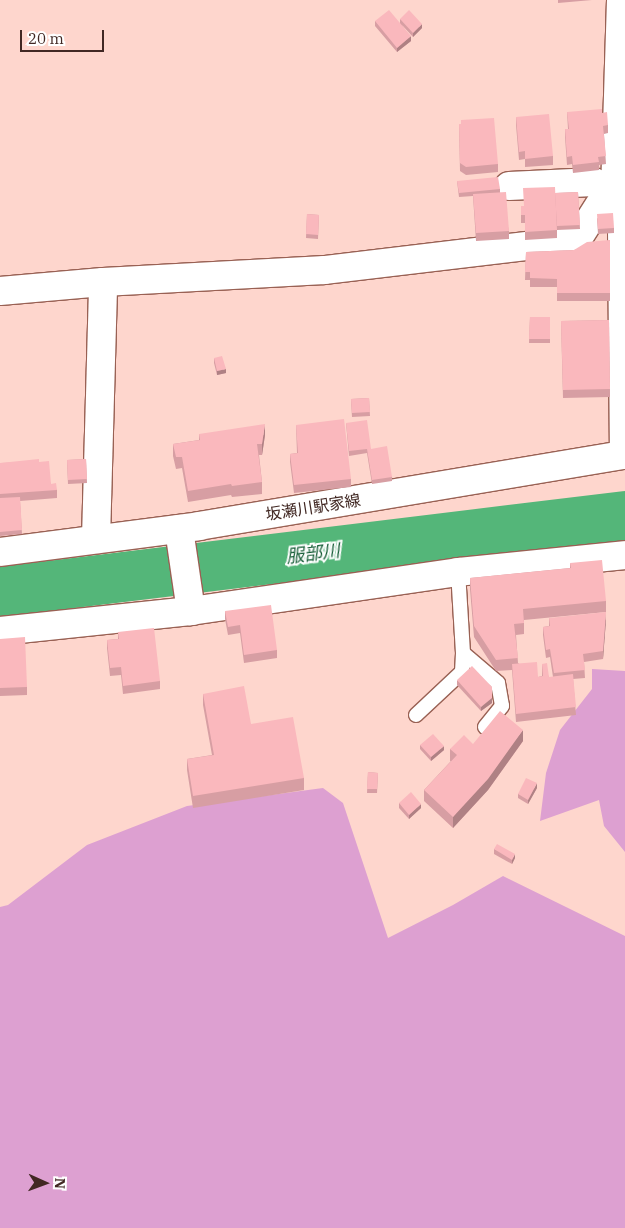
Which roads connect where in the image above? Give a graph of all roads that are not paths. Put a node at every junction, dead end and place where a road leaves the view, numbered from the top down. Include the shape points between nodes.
1 (621, 0) edge
2 (509, 186) dead end
3 (615, 195) junction
4 (103, 282) junction
5 (0, 291) edge
6 (625, 455) edge
7 (180, 538) junction
8 (96, 539) junction
9 (0, 552) edge
10 (625, 555) edge
11 (458, 572) junction
12 (191, 611) junction
13 (0, 631) edge
14 (463, 653) junction
15 (416, 715) dead end
16 (485, 727) edge

1 - 3 street
2 - 3 street via 594,182
3 - 4 street via 603,198 577,240 325,270
3 - 6 street via 622,230
4 - 5 street
4 - 8 street
6 - 7 street, 坂瀬川駅家線
7 - 8 street, 坂瀬川駅家線
7 - 12 street
8 - 9 street, 坂瀬川駅家線
10 - 11 street
11 - 12 street
11 - 14 lane
12 - 13 street
14 - 15 lane via 462,672
14 - 16 lane via 498,683 502,706

